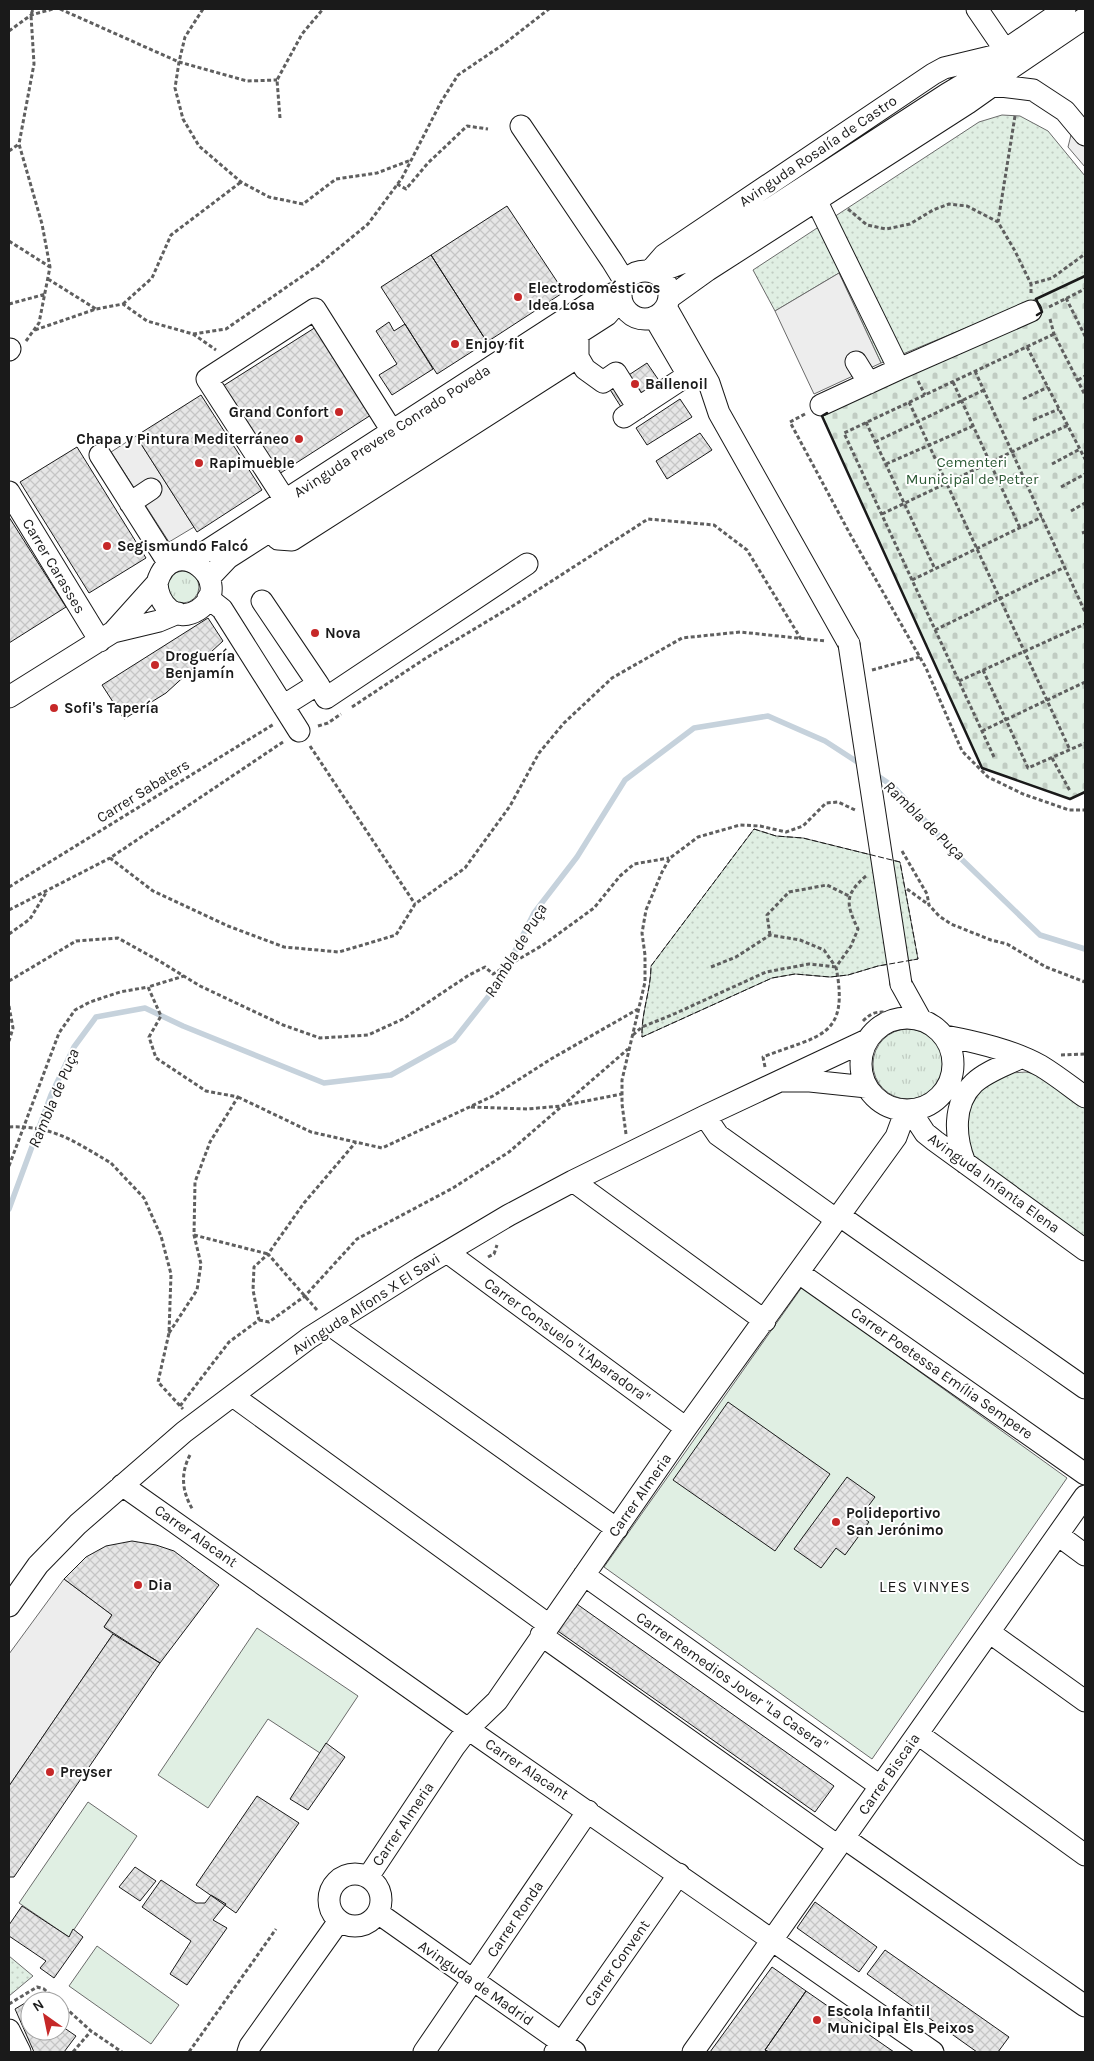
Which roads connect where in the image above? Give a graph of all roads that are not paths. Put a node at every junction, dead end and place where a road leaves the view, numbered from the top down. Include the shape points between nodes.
1 (977, 9) edge
2 (1065, 9) edge
3 (1085, 18) edge
4 (998, 66) junction
5 (521, 126) dead end
6 (1085, 135) edge
7 (816, 200) junction
8 (645, 292) junction
9 (1042, 312) road end
10 (578, 334) junction
11 (578, 356) junction
12 (856, 362) dead end
13 (899, 369) junction
14 (688, 375) junction
15 (869, 383) junction
16 (821, 405) dead end
17 (719, 413) junction
18 (392, 431) junction
19 (100, 456) dead end
20 (151, 489) dead end
21 (9, 492) edge
22 (285, 500) junction
23 (130, 503) junction
24 (270, 531) junction
25 (169, 564) junction
26 (527, 564) dead end
27 (202, 575) junction
28 (157, 583) junction
29 (262, 601) dead end
30 (178, 613) junction
31 (106, 637) junction
32 (318, 684) junction
33 (10, 694) edge
34 (901, 984) junction
35 (921, 1020) junction
36 (890, 1021) junction
37 (945, 1036) junction
38 (867, 1040) junction
39 (1022, 1057) junction
40 (773, 1075) junction
41 (867, 1087) junction
42 (1085, 1097) edge
43 (908, 1110) junction
44 (705, 1116) junction
45 (925, 1133) junction
46 (896, 1137) junction
47 (965, 1164) junction
48 (574, 1181) junction
49 (838, 1218) junction
50 (1085, 1250) edge
51 (447, 1252) junction
52 (799, 1273) junction
53 (765, 1321) junction
54 (330, 1325) junction
55 (1085, 1388) edge
56 (232, 1396) junction
57 (686, 1428) junction
58 (1085, 1474) edge
59 (122, 1485) junction
60 (1085, 1496) edge
61 (617, 1529) junction
62 (1058, 1535) junction
63 (1085, 1555) edge
64 (584, 1575) junction
65 (9, 1606) edge
66 (545, 1630) junction
67 (989, 1632) junction
68 (1085, 1701) edge
69 (468, 1729) junction
70 (918, 1734) junction
71 (880, 1786) junction
72 (588, 1811) junction
73 (841, 1842) junction
74 (1085, 1854) edge
75 (678, 1874) junction
76 (368, 1877) junction
77 (378, 1913) junction
78 (339, 1921) junction
79 (772, 1940) junction
80 (473, 1981) junction
81 (1085, 2006) edge
82 (9, 2030) edge
83 (564, 2049) edge
84 (247, 2050) edge
85 (20, 2052) edge
86 (424, 2052) edge
87 (692, 2052) edge
88 (933, 2052) edge

1 - 4 street
2 - 4 street, Avinguda Rosalía de Castro
3 - 4 street, Avinguda Rosalía de Castro
4 - 6 street via 1006,86 1033,90 1065,111
4 - 7 street, Avinguda Rosalía de Castro
4 - 8 street, Avinguda Rosalía de Castro via 968,81
4 - 8 street, Avinguda Rosalía de Castro via 944,68 933,74 664,255
5 - 8 street via 612,261
7 - 8 street, Avinguda Rosalía de Castro via 708,270
7 - 13 street
8 - 10 street, Avinguda Prevere Conrado Poveda
8 - 14 street
8 - 17 street via 709,383
8 - 18 street, Avinguda Prevere Conrado Poveda via 596,299
9 - 13 street
10 - 11 street
10 - 24 street, Avinguda Prevere Conrado Poveda
11 - 14 street via 585,369 603,382 616,373 631,412
11 - 24 street via 292,540 278,539
12 - 15 street
13 - 15 street
14 - 17 street
15 - 16 street
17 - 34 street, bridge via 849,644
18 - 22 street, Avinguda Prevere Conrado Poveda
18 - 22 street via 316,309 224,368 207,379
19 - 23 street
20 - 23 street
21 - 31 street, Carrer Carasses
22 - 27 street, Avinguda Prevere Conrado Poveda
23 - 25 street
24 - 27 street, Avinguda Prevere Conrado Poveda
25 - 27 street via 184,560
25 - 28 street via 159,575
26 - 32 street via 326,698
27 - 30 street via 199,609
27 - 32 street via 291,717
28 - 30 street via 161,603
28 - 31 street
29 - 32 street
30 - 31 street
31 - 33 street
34 - 35 street
34 - 36 street
35 - 36 street
35 - 37 street
36 - 38 street via 877,1028
37 - 39 street
37 - 43 street via 954,1063 946,1090 924,1107
38 - 40 street, Avinguda Alfons X El Savi
38 - 41 street via 861,1064
39 - 42 street
39 - 47 street via 974,1084 963,1099 957,1119 959,1148
40 - 41 street, Avinguda Alfons X El Savi
40 - 44 street, Avinguda Alfons X El Savi
41 - 43 street via 890,1107
43 - 45 street, Avinguda Infanta Elena
43 - 46 street, Carrer Almeria
44 - 48 street, Avinguda Alfons X El Savi
44 - 49 street via 718,1135
45 - 46 street
45 - 47 street, Avinguda Infanta Elena
46 - 49 street, Carrer Almeria
47 - 50 street, Avinguda Infanta Elena
48 - 51 street, Avinguda Alfons X El Savi
48 - 53 street
49 - 52 street, Carrer Almeria
49 - 55 street
51 - 54 street, Avinguda Alfons X El Savi
51 - 57 street, Carrer Consuelo "L'Aparadora"
52 - 53 street, Carrer Almeria
52 - 58 street, Carrer Poetessa Emília Sempere
53 - 57 street, Carrer Almeria
54 - 56 street, Avinguda Alfons X El Savi
54 - 61 street
56 - 59 street, Avinguda Alfons X El Savi via 194,1423
56 - 66 street
57 - 61 street, Carrer Almeria
59 - 65 street, Avinguda Alfons X El Savi via 38,1565
59 - 69 street, Carrer Alacant
60 - 62 street, Carrer Biscaia
61 - 64 street, Carrer Almeria
62 - 63 street
62 - 67 street, Carrer Biscaia
64 - 66 street, Carrer Almeria
64 - 71 street, Carrer Remedios Jover "La Casera"
66 - 69 street, Carrer Almeria via 497,1701
66 - 73 street
67 - 68 street
67 - 70 street, Carrer Biscaia
69 - 72 street, Carrer Alacant
69 - 76 street, Carrer Almeria
70 - 71 street, Carrer Biscaia
70 - 74 street
71 - 73 street, Carrer Biscaia
72 - 75 street, Carrer Alacant
72 - 80 street, Carrer Ronda
73 - 79 street, Carrer Biscaia
73 - 81 street
75 - 79 street, Carrer Alacant
75 - 83 street, Carrer Convent
76 - 77 street via 376,1883 380,1893 382,1903
76 - 78 street via 346,1876 334,1886 329,1902
77 - 78 street via 373,1920 356,1926
77 - 80 street, Avinguda de Madrid
78 - 84 street
79 - 87 street, Carrer Biscaia
79 - 88 street, Carrer Alacant
80 - 83 street, Avinguda de Madrid
80 - 86 street, Carrer Ronda
82 - 85 street

